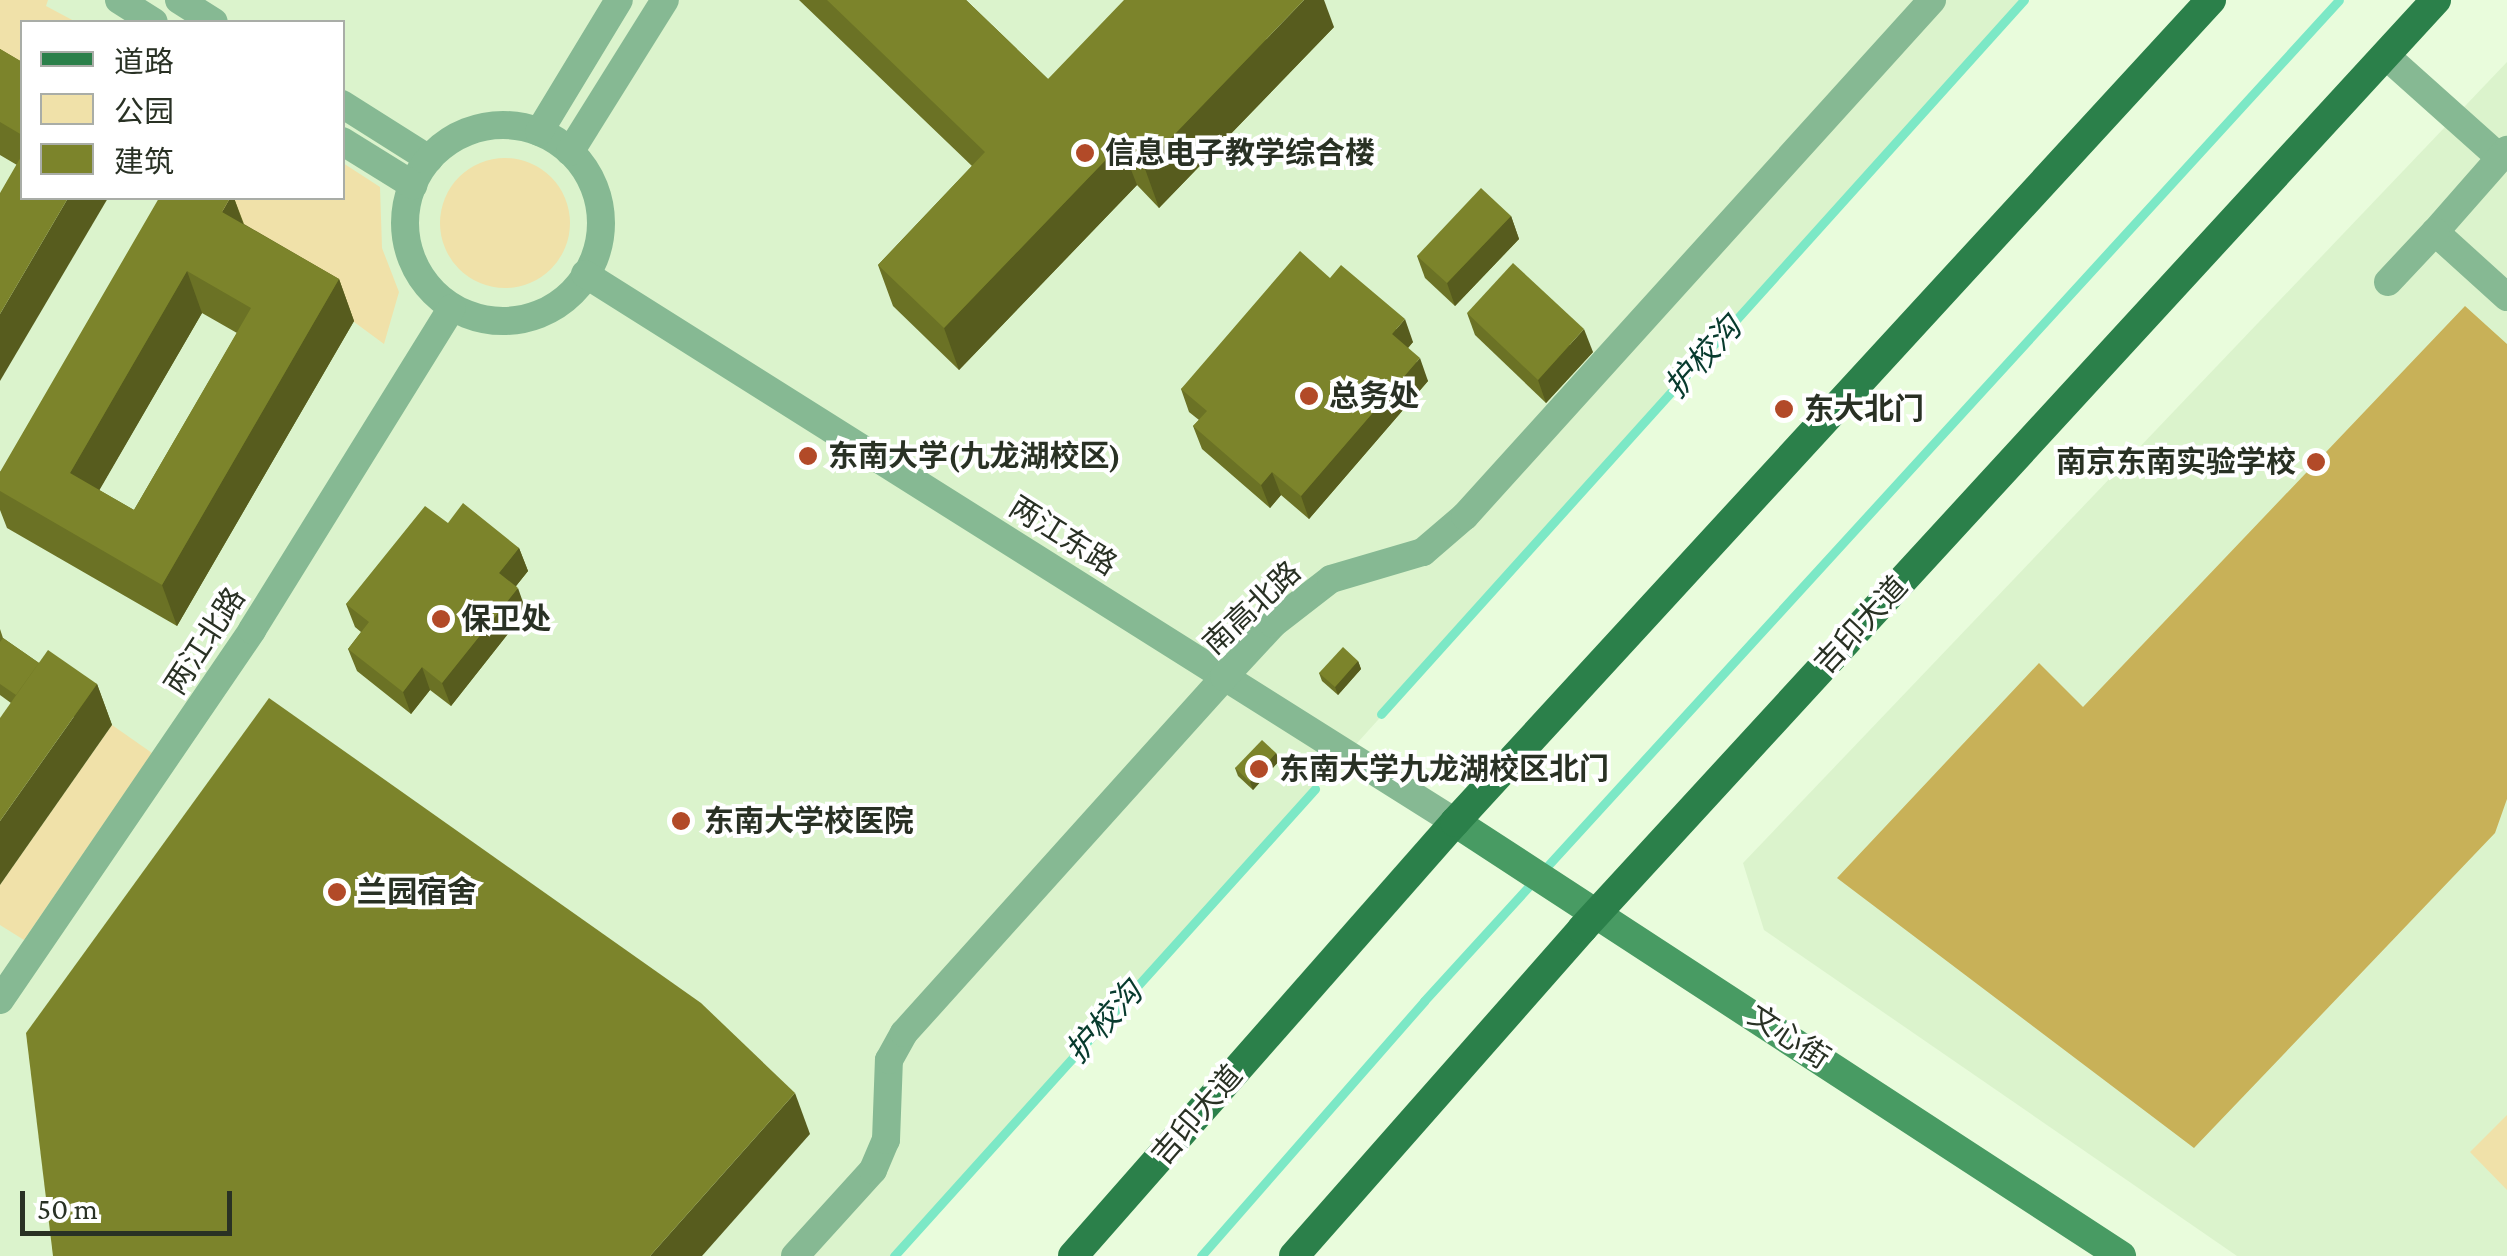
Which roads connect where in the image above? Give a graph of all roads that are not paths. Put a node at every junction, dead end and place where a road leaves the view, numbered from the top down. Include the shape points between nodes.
1 (119, 0) edge
2 (178, 0) edge
3 (618, 0) edge
4 (665, 0) edge
5 (1932, 0) edge
6 (2210, 0) edge
7 (2436, 0) edge
8 (151, 20) edge
9 (211, 20) edge
10 (2385, 55) junction
11 (345, 106) edge
12 (539, 132) junction
13 (345, 143) edge
14 (570, 152) junction
15 (2503, 154) edge
16 (429, 159) junction
17 (413, 185) junction
18 (2435, 232) junction
19 (585, 274) junction
20 (2388, 282) dead end
21 (2507, 297) edge
22 (452, 308) junction
23 (1224, 678) junction
24 (1455, 822) junction
25 (1598, 912) junction
26 (0, 1000) edge
27 (795, 1256) edge
28 (1073, 1256) edge
29 (1294, 1256) edge
30 (2121, 1256) edge

1 - 8 street
2 - 9 street
3 - 12 street
4 - 14 street
5 - 23 street, 南高北路 via 1465,516 1423,552 1331,580 1273,624
6 - 24 main road, 吉印大道
7 - 10 main road, 吉印大道
10 - 15 street
10 - 25 main road, 吉印大道
11 - 16 street
12 - 14 street
12 - 16 street via 497,124 466,131
13 - 17 street
14 - 19 street via 597,193 601,226
15 - 18 street
16 - 17 street
17 - 22 street via 404,231 412,261
18 - 20 street
18 - 21 street
19 - 22 street via 550,309 517,320 484,320
19 - 23 street, 两江东路
22 - 26 street, 两江北路 via 252,630
23 - 24 street, 两江东路
23 - 27 street, 南高北路 via 904,1034 889,1060 886,1140 872,1170
24 - 25 street, 文心街
24 - 28 main road, 吉印大道
25 - 29 main road, 吉印大道
25 - 30 street, 文心街

